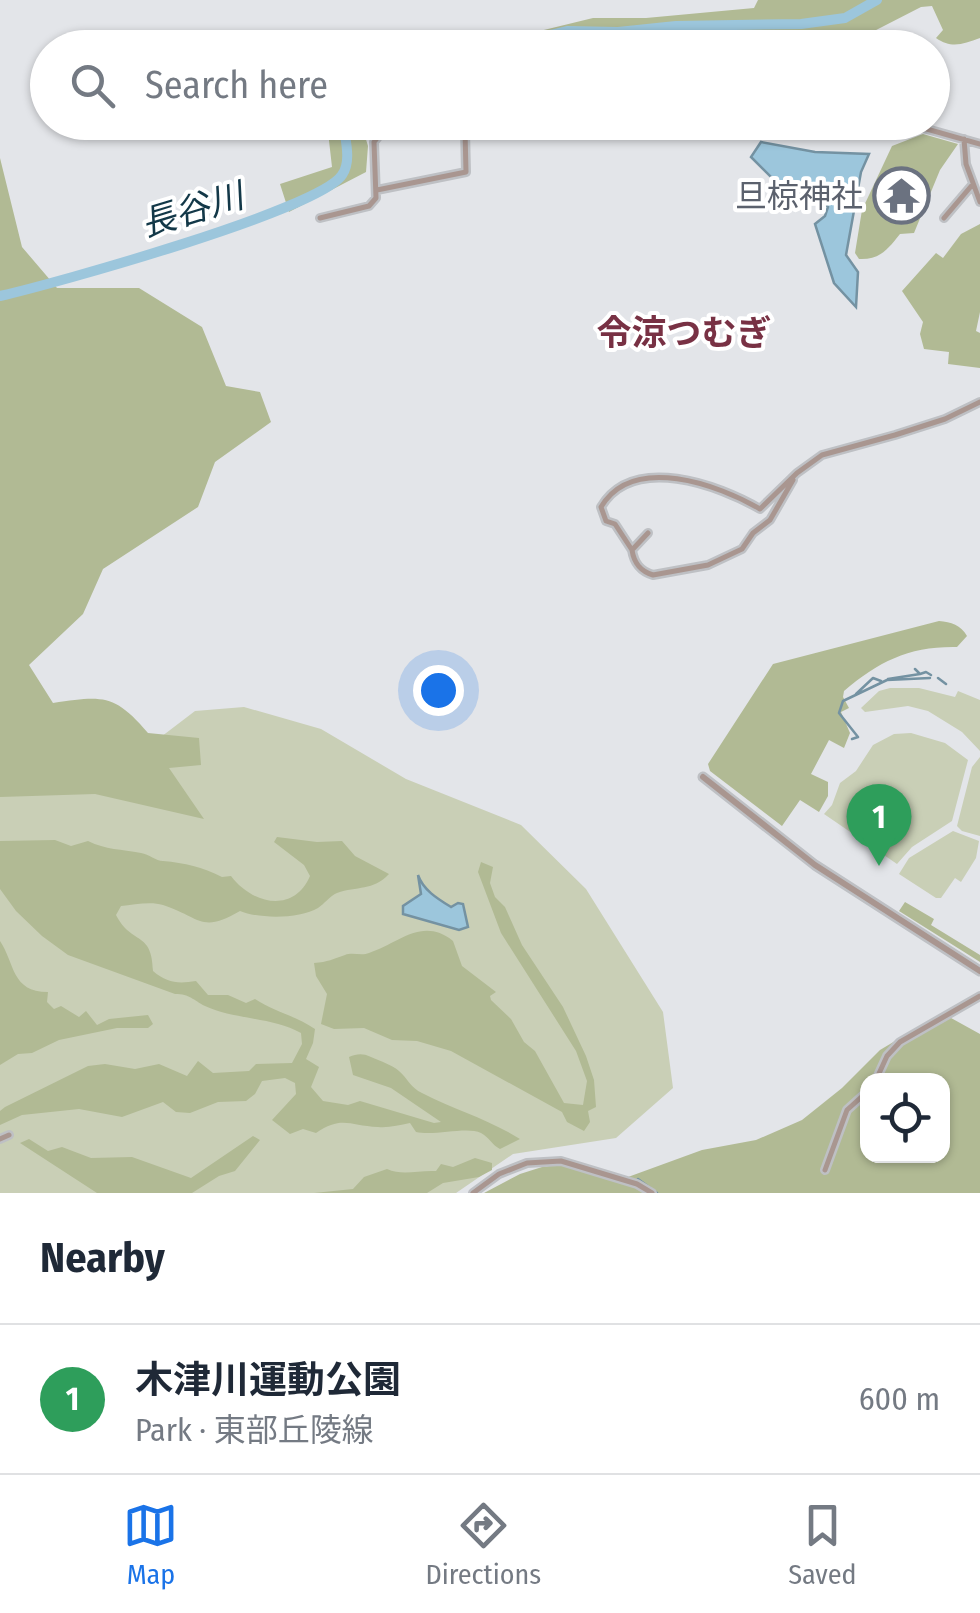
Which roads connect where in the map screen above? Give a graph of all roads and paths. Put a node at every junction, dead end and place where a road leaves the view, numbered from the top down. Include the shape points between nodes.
1 (950, 134) edge
2 (964, 138) junction
3 (376, 140) edge
4 (465, 140) edge
5 (980, 144) edge
6 (973, 184) junction
7 (376, 191) junction
8 (980, 202) edge
9 (320, 218) dead end
10 (944, 218) dead end
11 (980, 402) edge
12 (796, 473) junction
13 (648, 532) dead end
14 (632, 550) junction
15 (704, 777) dead end
16 (980, 971) edge
17 (980, 996) edge
18 (880, 1073) edge
19 (860, 1099) edge
20 (9, 1135) dead end
21 (0, 1139) edge
22 (825, 1170) dead end
23 (473, 1193) edge
24 (652, 1193) edge

1 - 2 street
2 - 5 street
2 - 6 street
3 - 7 street
4 - 7 street via 466,172
6 - 8 street
6 - 10 street
7 - 9 street via 369,206
11 - 12 street via 822,455
12 - 14 street via 770,520 742,549 708,564 653,574 638,567
12 - 14 street via 760,508 690,482 632,482 601,507
13 - 14 street
15 - 16 street via 816,864
17 - 18 street via 900,1042
19 - 22 street via 848,1110
20 - 21 street
23 - 24 street via 527,1163 562,1161

